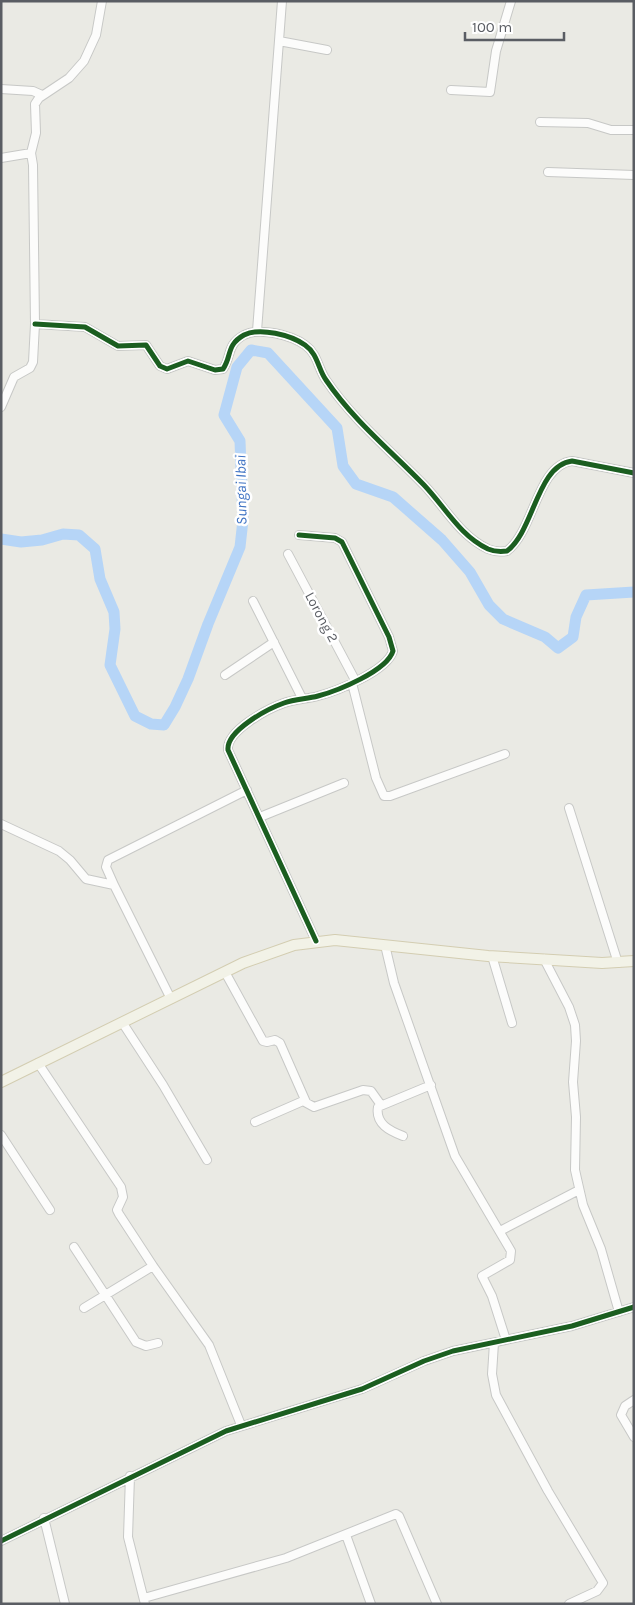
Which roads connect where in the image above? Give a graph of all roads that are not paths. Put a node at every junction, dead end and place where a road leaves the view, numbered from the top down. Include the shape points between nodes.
1 (102, 1) edge
2 (282, 1) edge
3 (511, 1) edge
4 (279, 41) junction
5 (327, 50) dead end
6 (1, 89) edge
7 (451, 90) dead end
8 (42, 95) junction
9 (540, 122) dead end
10 (634, 130) edge
11 (31, 153) junction
12 (1, 158) edge
13 (548, 172) dead end
14 (634, 175) edge
15 (35, 324) junction
16 (257, 331) junction
17 (1, 407) edge
18 (634, 474) edge
19 (299, 535) dead end
20 (288, 554) dead end
21 (253, 601) dead end
22 (274, 642) junction
23 (225, 675) dead end
24 (354, 681) junction
25 (302, 698) junction
26 (505, 754) dead end
27 (344, 783) dead end
28 (247, 790) junction
29 (569, 808) dead end
30 (260, 818) junction
31 (1, 824) edge
32 (114, 885) junction
33 (316, 941) junction
34 (385, 945) junction
35 (492, 956) junction
36 (544, 959) junction
37 (634, 961) edge
38 (618, 963) junction
39 (224, 972) junction
40 (171, 999) junction
41 (122, 1022) junction
42 (512, 1024) dead end
43 (38, 1063) junction
44 (1, 1082) edge
45 (431, 1085) junction
46 (306, 1102) junction
47 (381, 1105) junction
48 (256, 1122) dead end
49 (1, 1135) edge
50 (403, 1136) dead end
51 (207, 1160) dead end
52 (579, 1190) junction
53 (50, 1210) dead end
54 (500, 1231) junction
55 (74, 1247) dead end
56 (153, 1266) junction
57 (106, 1295) junction
58 (84, 1308) dead end
59 (634, 1308) edge
60 (619, 1312) junction
61 (506, 1340) junction
62 (158, 1343) dead end
63 (494, 1343) junction
64 (634, 1400) edge
65 (241, 1425) junction
66 (634, 1437) edge
67 (130, 1476) junction
68 (44, 1518) junction
69 (346, 1535) junction
70 (1, 1541) edge
71 (144, 1601) edge
72 (65, 1604) edge
73 (370, 1604) edge
74 (437, 1604) edge
75 (569, 1604) edge

1 - 8 street via 96,35 84,61 60,85
2 - 4 street
3 - 7 street via 496,51 490,92
4 - 5 street
4 - 16 street
6 - 8 street via 33,91
8 - 11 street via 35,104 36,133
9 - 10 street via 588,123 611,130
11 - 12 street
11 - 15 street
13 - 14 street
15 - 16 street via 85,327 118,346 146,345 160,366 167,369 188,361 214,370 222,369 233,343
15 - 17 street via 32,365 14,377
16 - 18 street via 288,337 312,351 326,381 372,435 425,486 458,526 487,549 507,551 516,542 549,475 570,460
19 - 24 street via 335,538 342,542 392,645 391,656 386,662
20 - 24 street, Lorong 2
21 - 22 street
22 - 23 street
22 - 25 street
24 - 25 street via 346,687
24 - 26 street, Lorong 2 via 376,778 384,796
25 - 28 street via 269,710 230,737 228,750
27 - 30 street
28 - 30 street
28 - 32 street via 108,860 106,868
29 - 38 street
30 - 33 street
31 - 32 street via 60,851 86,879
32 - 40 street
33 - 34 main road
33 - 39 main road via 276,950
34 - 35 main road
34 - 45 street via 391,974
35 - 36 main road
35 - 42 street
36 - 38 main road
36 - 52 street via 569,1007 576,1030 574,1150
37 - 38 main road
39 - 40 main road
39 - 46 street via 263,1041 280,1043
40 - 41 main road
41 - 43 main road
41 - 51 street
43 - 44 main road
43 - 56 street via 121,1187 123,1196 118,1210
45 - 47 street
45 - 54 street via 455,1156
46 - 47 street via 314,1107 368,1090
46 - 48 street
47 - 50 street via 378,1112 382,1123
49 - 53 street
52 - 54 street
52 - 60 street via 601,1249
54 - 61 street via 512,1258 482,1276
55 - 57 street
56 - 57 street
56 - 65 street via 212,1350
57 - 58 street
57 - 62 street via 136,1342 146,1346
59 - 60 street
60 - 61 street
61 - 63 street
63 - 65 street via 438,1356 362,1389
63 - 75 street via 492,1374 496,1395 602,1583 597,1591
64 - 66 street via 621,1415
65 - 67 street
67 - 68 street
67 - 71 street via 128,1537
68 - 70 street
68 - 72 street
69 - 71 street via 278,1560
69 - 73 street
69 - 74 street via 396,1514 400,1516

